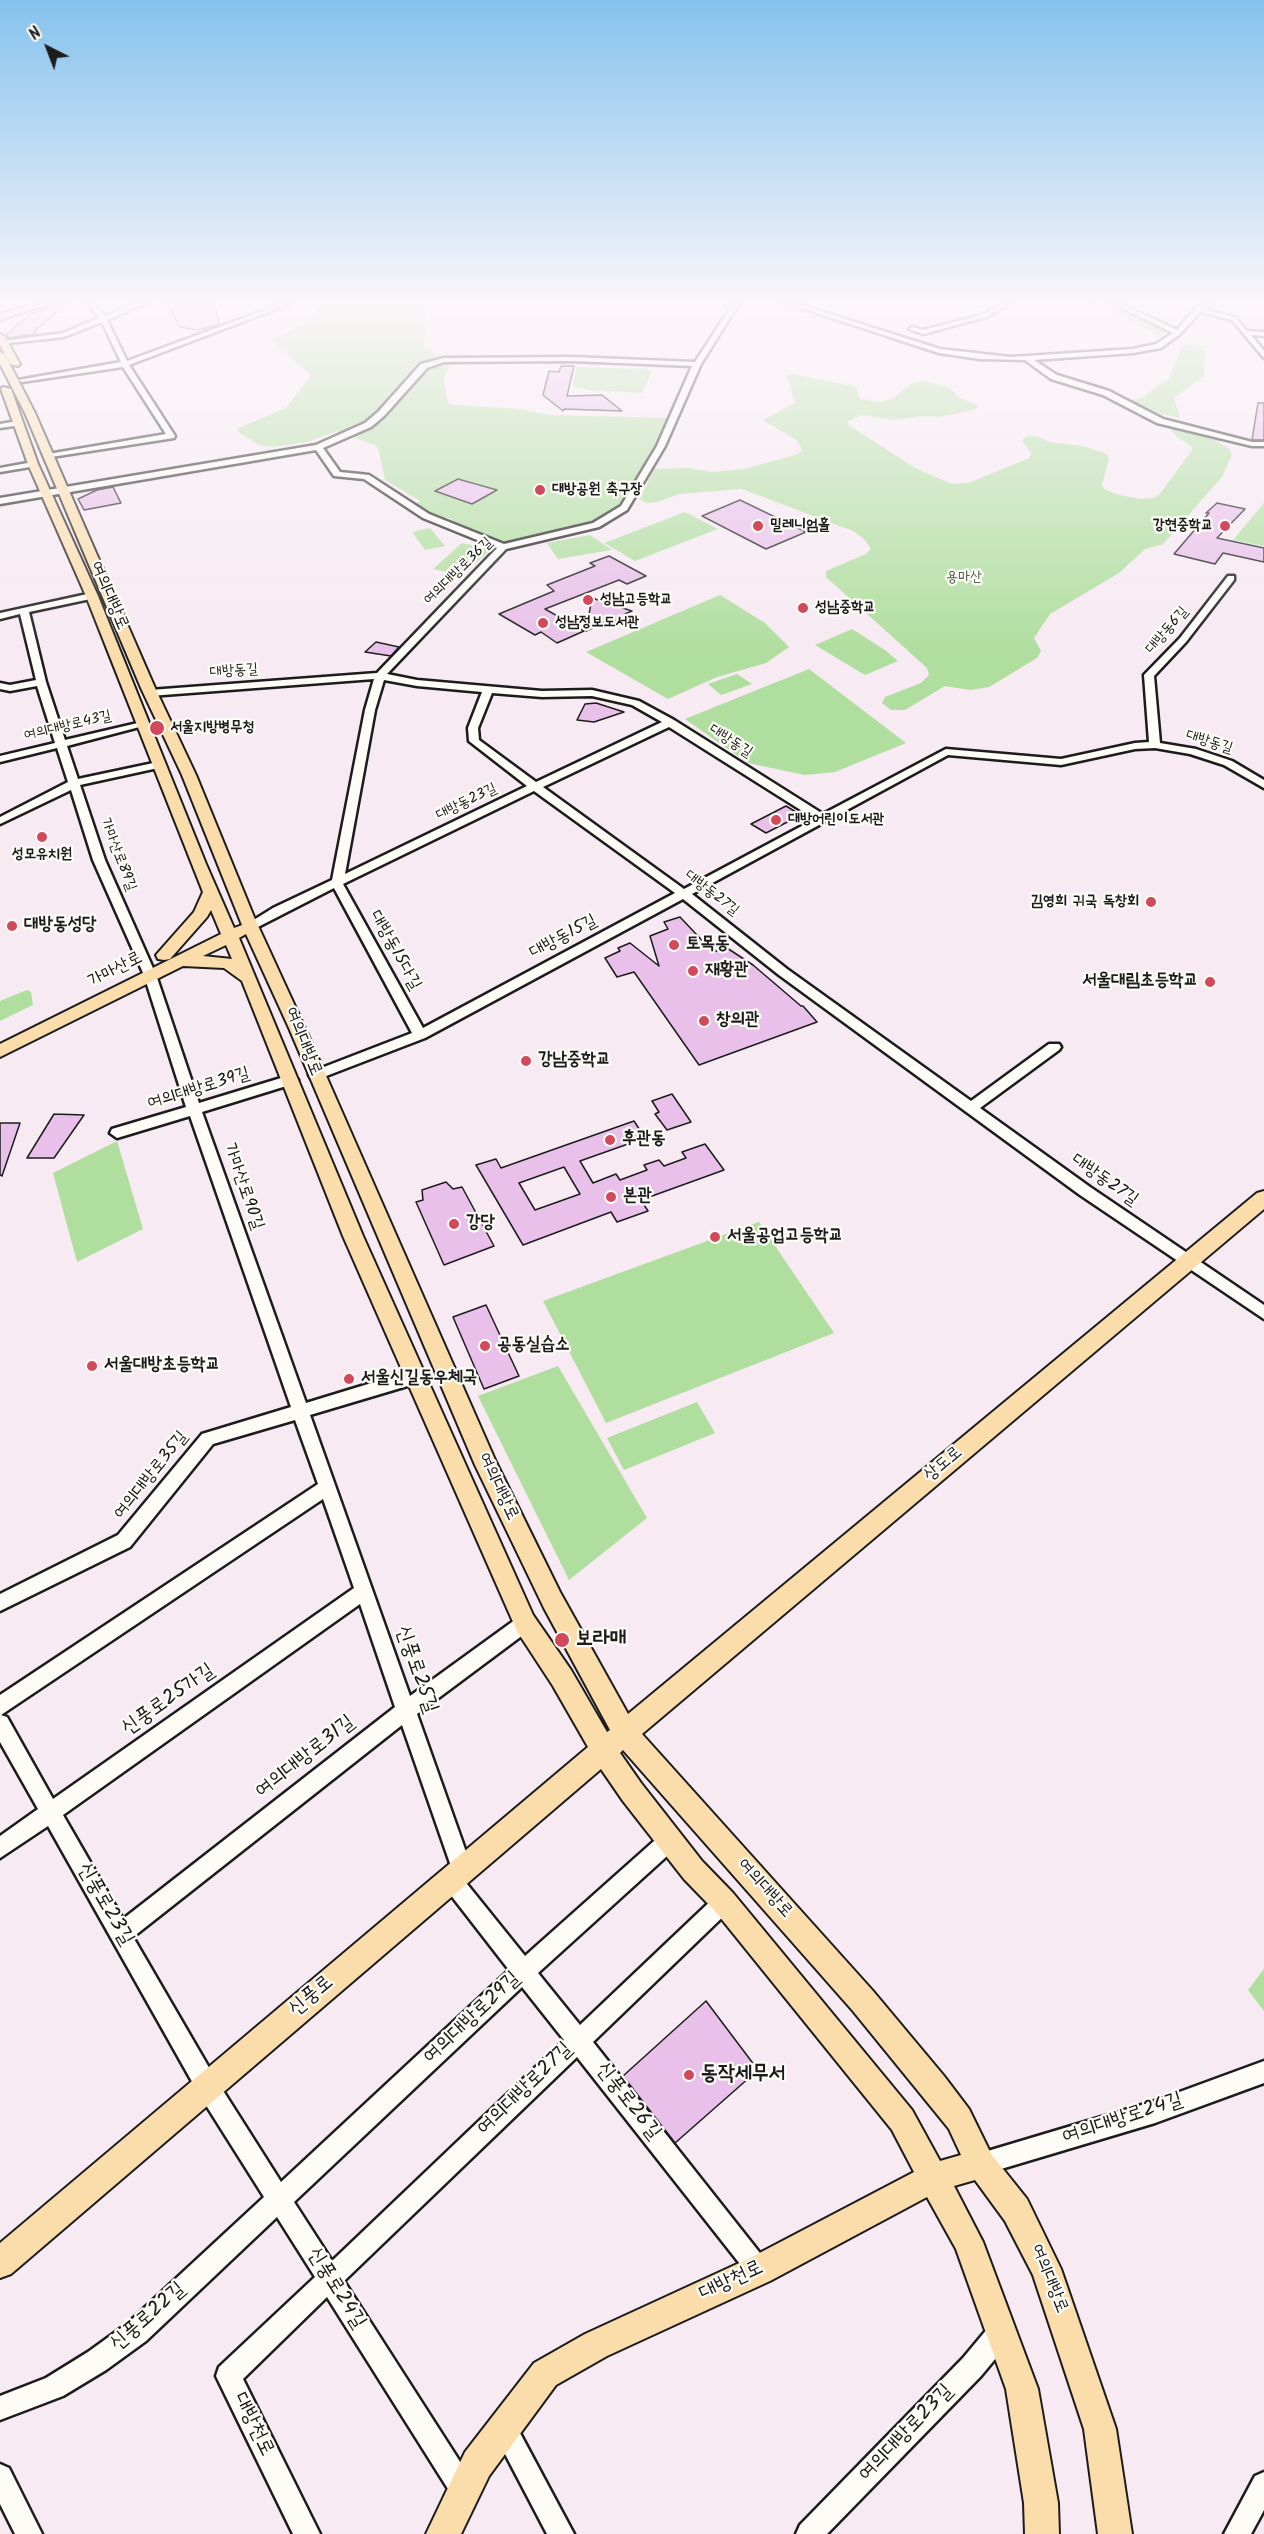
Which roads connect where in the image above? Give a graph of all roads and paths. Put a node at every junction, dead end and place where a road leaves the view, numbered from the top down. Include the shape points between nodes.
1 (17, 420) edge
2 (35, 420) edge
3 (161, 420) edge
4 (374, 420) edge
5 (672, 420) edge
6 (1159, 420) edge
7 (18, 423) junction
8 (0, 426) edge
9 (1264, 444) edge
10 (318, 447) junction
11 (48, 456) junction
12 (33, 464) junction
13 (0, 470) edge
14 (62, 489) junction
15 (46, 492) junction
16 (0, 501) edge
17 (503, 547) junction
18 (1231, 578) dead end
19 (92, 596) junction
20 (24, 611) junction
21 (0, 615) edge
22 (380, 676) junction
23 (41, 682) junction
24 (0, 687) edge
25 (488, 689) junction
26 (150, 693) junction
27 (132, 698) junction
28 (162, 720) junction
29 (670, 722) junction
30 (142, 725) junction
31 (60, 744) junction
32 (1155, 746) junction
33 (1, 757) edge
34 (158, 765) junction
35 (75, 783) junction
36 (1264, 785) edge
37 (537, 786) junction
38 (823, 819) junction
39 (0, 821) edge
40 (337, 883) junction
41 (210, 893) junction
42 (685, 895) junction
43 (248, 922) junction
44 (228, 931) junction
45 (170, 959) junction
46 (148, 970) junction
47 (249, 979) junction
48 (420, 1035) junction
49 (0, 1037) edge
50 (1054, 1047) dead end
51 (0, 1051) edge
52 (316, 1075) junction
53 (291, 1080) junction
54 (972, 1107) junction
55 (195, 1109) junction
56 (117, 1134) dead end
57 (1264, 1198) edge
58 (1190, 1261) junction
59 (1264, 1313) edge
60 (414, 1377) junction
61 (300, 1411) junction
62 (327, 1487) junction
63 (364, 1591) junction
64 (0, 1604) edge
65 (525, 1623) junction
66 (0, 1706) edge
67 (406, 1710) junction
68 (0, 1724) edge
69 (615, 1742) junction
70 (51, 1812) junction
71 (670, 1840) junction
72 (0, 1848) edge
73 (456, 1874) junction
74 (724, 1902) junction
75 (120, 1934) junction
76 (524, 1971) junction
77 (578, 2040) junction
78 (1264, 2072) edge
79 (207, 2086) junction
80 (981, 2164) junction
81 (934, 2177) junction
82 (279, 2200) junction
83 (0, 2263) edge
84 (759, 2270) junction
85 (329, 2279) junction
86 (1002, 2331) junction
87 (0, 2408) edge
88 (504, 2429) junction
89 (0, 2477) edge
90 (1264, 2485) edge
91 (464, 2491) junction
92 (1118, 2529) edge
93 (29, 2534) edge
94 (307, 2534) edge
95 (443, 2534) edge
96 (561, 2534) edge
97 (809, 2534) edge
98 (1042, 2534) edge
99 (1237, 2534) edge

1 - 7 main road, 여의대방로
2 - 11 main road, 여의대방로
3 - 11 street via 171,436
4 - 10 street
5 - 17 street, 여의대방로36길 via 624,508 596,525
6 - 9 street
7 - 8 street
7 - 12 main road, 여의대방로
10 - 14 street
10 - 17 street via 337,474 366,477 426,516
11 - 14 main road, 여의대방로
12 - 13 street
12 - 15 main road, 여의대방로
14 - 15 street
14 - 26 main road, 여의대방로
15 - 16 street
15 - 19 main road, 여의대방로
17 - 22 street, 여의대방로36길
18 - 32 street, 대방동6길 via 1183,640 1149,675
19 - 20 street
19 - 27 main road, 여의대방로
20 - 21 street
20 - 23 street, 가마산로89길
22 - 25 street, 대방동길
22 - 26 street, 대방동길
22 - 40 street, 여의대방로36길
23 - 24 street
23 - 31 street, 가마산로89길
25 - 29 street, 대방동길 via 592,693 634,703
25 - 37 street, 대방동27길 via 473,728 474,741
26 - 27 main road
26 - 28 main road, 여의대방로
27 - 30 main road, 여의대방로
28 - 30 main road
28 - 43 main road, 여의대방로 via 189,775
29 - 37 street, 대방동23길
29 - 38 street, 대방동길
30 - 31 street, 여의대방로43길
30 - 34 main road, 여의대방로
31 - 33 street, 여의대방로43길
31 - 35 street, 가마산로89길
32 - 36 street, 대방동길 via 1192,751 1219,760
32 - 38 street, 대방동길 via 1135,746 1061,762 946,752
34 - 35 street
34 - 41 main road, 여의대방로
35 - 39 street
35 - 46 street, 가마산로89길 via 99,860
37 - 40 street, 대방동23길
37 - 42 street, 대방동27길
38 - 42 street, 대방동15길
40 - 43 street, 대방동23길
40 - 48 street, 대방동15다길
41 - 44 main road, 여의대방로
41 - 45 main road via 201,914
42 - 48 street, 대방동15길
42 - 54 street, 대방동27길 via 783,972
43 - 44 main road, 가마산로
43 - 52 main road, 여의대방로
44 - 45 main road, 가마산로
44 - 47 main road, 여의대방로
45 - 46 main road, 가마산로
45 - 47 main road via 230,964
46 - 49 main road, 가마산로
46 - 51 main road, 가마산로
46 - 55 street, 가마산로90길
47 - 53 main road, 여의대방로
48 - 52 street, 대방동15길
50 - 54 street
52 - 69 main road, 여의대방로 via 486,1466 568,1630
53 - 55 street, 여의대방로39길
53 - 60 main road, 여의대방로
54 - 58 street, 대방동27길 via 1085,1191
55 - 56 street, 여의대방로39길
55 - 61 street, 가마산로90길
57 - 58 main road, 상도로
58 - 59 street, 대방동27길
58 - 69 main road, 상도로
60 - 61 street, 여의대방로35길
60 - 65 main road, 여의대방로
61 - 62 street, 신풍로25길
61 - 64 street, 여의대방로35길 via 208,1439 124,1541
62 - 63 street, 신풍로25길
62 - 66 street
63 - 67 street, 신풍로25길
63 - 70 street, 신풍로25가길
65 - 67 street, 여의대방로31길
65 - 69 main road, 여의대방로 via 562,1678
67 - 73 street, 신풍로25길
67 - 75 street, 여의대방로31길
68 - 70 street, 신풍로23길
69 - 71 main road, 여의대방로 via 632,1792
69 - 73 main road, 신풍로
69 - 80 main road, 여의대방로 via 855,1992 959,2119
70 - 72 street, 신풍로25가길
70 - 75 street, 신풍로23길
71 - 74 main road, 여의대방로
71 - 76 street, 여의대방로29길
73 - 76 street, 신풍로26길
73 - 79 main road, 신풍로
74 - 77 street, 여의대방로27길
74 - 81 main road, 여의대방로 via 902,2120
75 - 79 street, 신풍로23길
76 - 77 street, 신풍로26길
76 - 82 street, 여의대방로29길
77 - 84 street, 신풍로26길
77 - 85 street, 여의대방로27길
78 - 80 street, 여의대방로24길 via 1155,2112
79 - 82 street, 신풍로24길
79 - 83 main road, 신풍로
80 - 81 main road, 대방천로
80 - 92 main road, 여의대방로 via 1016,2210 1046,2269 1100,2429
81 - 84 main road, 대방천로
81 - 86 main road, 여의대방로 via 968,2242
82 - 85 street, 신풍로24길
82 - 87 street, 신풍로22길 via 137,2332 54,2387
84 - 88 main road, 대방천로 via 596,2345 545,2374
85 - 91 street, 신풍로24길
85 - 94 street, 대방천로 via 228,2376
86 - 97 street, 여의대방로23길 via 972,2367
86 - 98 main road, 여의대방로 via 1022,2389 1041,2503
88 - 91 main road, 대방천로 via 477,2464
88 - 96 street
89 - 93 street
90 - 99 street
91 - 95 main road, 대방천로

